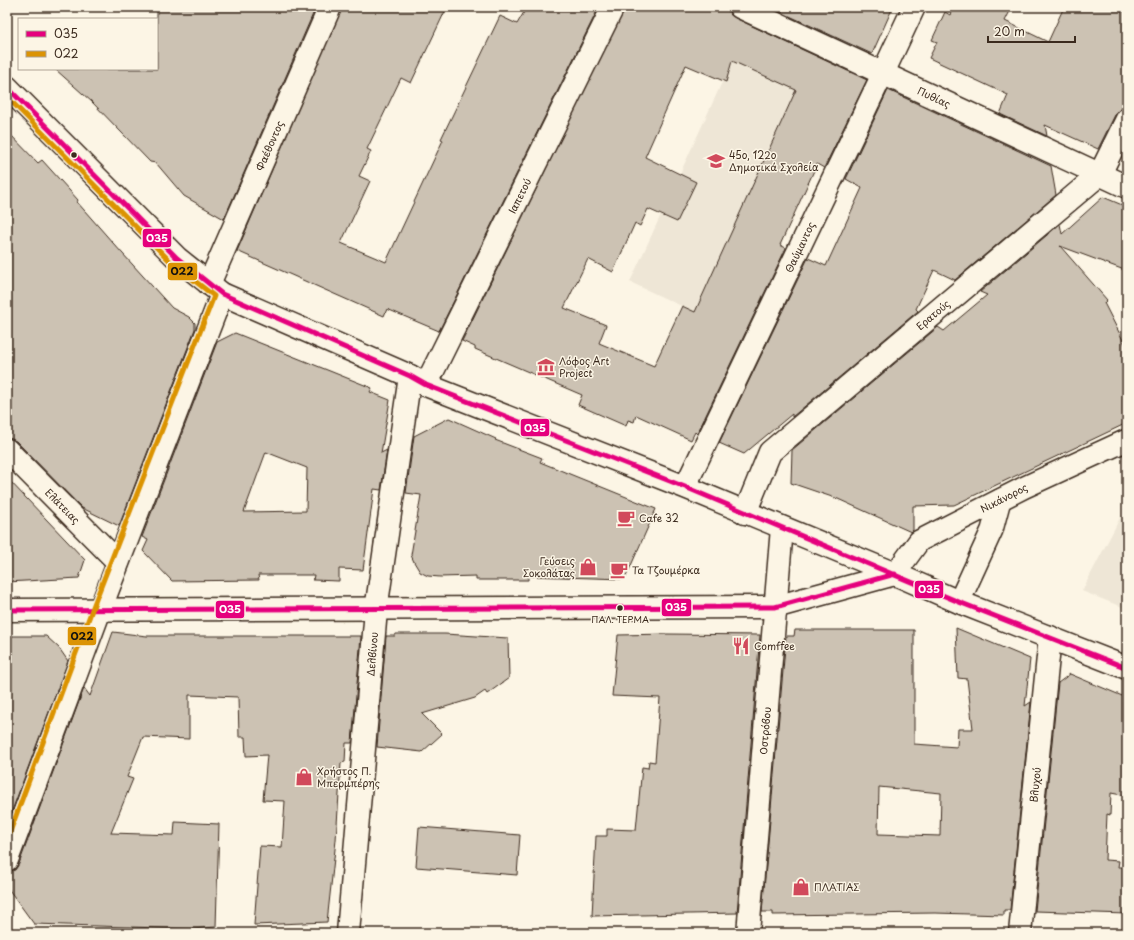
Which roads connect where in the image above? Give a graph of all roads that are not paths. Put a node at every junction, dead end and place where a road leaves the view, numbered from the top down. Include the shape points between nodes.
1 (330, 7) edge
2 (613, 7) edge
3 (740, 7) edge
4 (914, 7) edge
5 (883, 73) junction
6 (7, 87) edge
7 (1127, 120) edge
8 (1100, 174) junction
9 (1127, 187) edge
10 (216, 289) junction
11 (418, 380) junction
12 (1127, 440) edge
13 (7, 450) edge
14 (685, 488) junction
15 (1000, 500) junction
16 (745, 513) junction
17 (782, 528) junction
18 (118, 562) junction
19 (895, 574) junction
20 (959, 602) junction
21 (775, 607) junction
22 (7, 610) edge
23 (100, 610) junction
24 (376, 610) junction
25 (1050, 637) junction
26 (1127, 668) edge
27 (7, 860) edge
28 (348, 933) edge
29 (748, 933) edge
30 (1020, 933) edge

1 - 10 street, Φαέθοντος
2 - 11 street, Ιαπετού
3 - 5 street, Πυθίας
4 - 5 street, Θαύμαντος
5 - 8 street, Πυθίας
5 - 14 street, Θαύμαντος
6 - 10 street via 177,258
7 - 8 street, Ερατούς
8 - 9 street, Πυθίας
8 - 16 street, Ερατούς via 770,452
10 - 11 street
10 - 18 street, Φαέθοντος
11 - 14 street
11 - 24 street, Δελβίνου
12 - 15 street, Νικάνορος
13 - 18 street, Ελάτειας
14 - 16 street
15 - 19 street, Νικάνορος via 919,541
15 - 20 street via 992,530
16 - 17 street
17 - 19 street
17 - 21 street, Οστρόβου
18 - 23 street, Φαέθοντος
19 - 20 street
19 - 21 street
20 - 25 street
21 - 24 street
21 - 29 street, Οστρόβου
22 - 23 street
23 - 24 street
23 - 27 street, Φαέθοντος
24 - 28 street, Δελβίνου
25 - 26 street
25 - 30 street, Βλυχού

